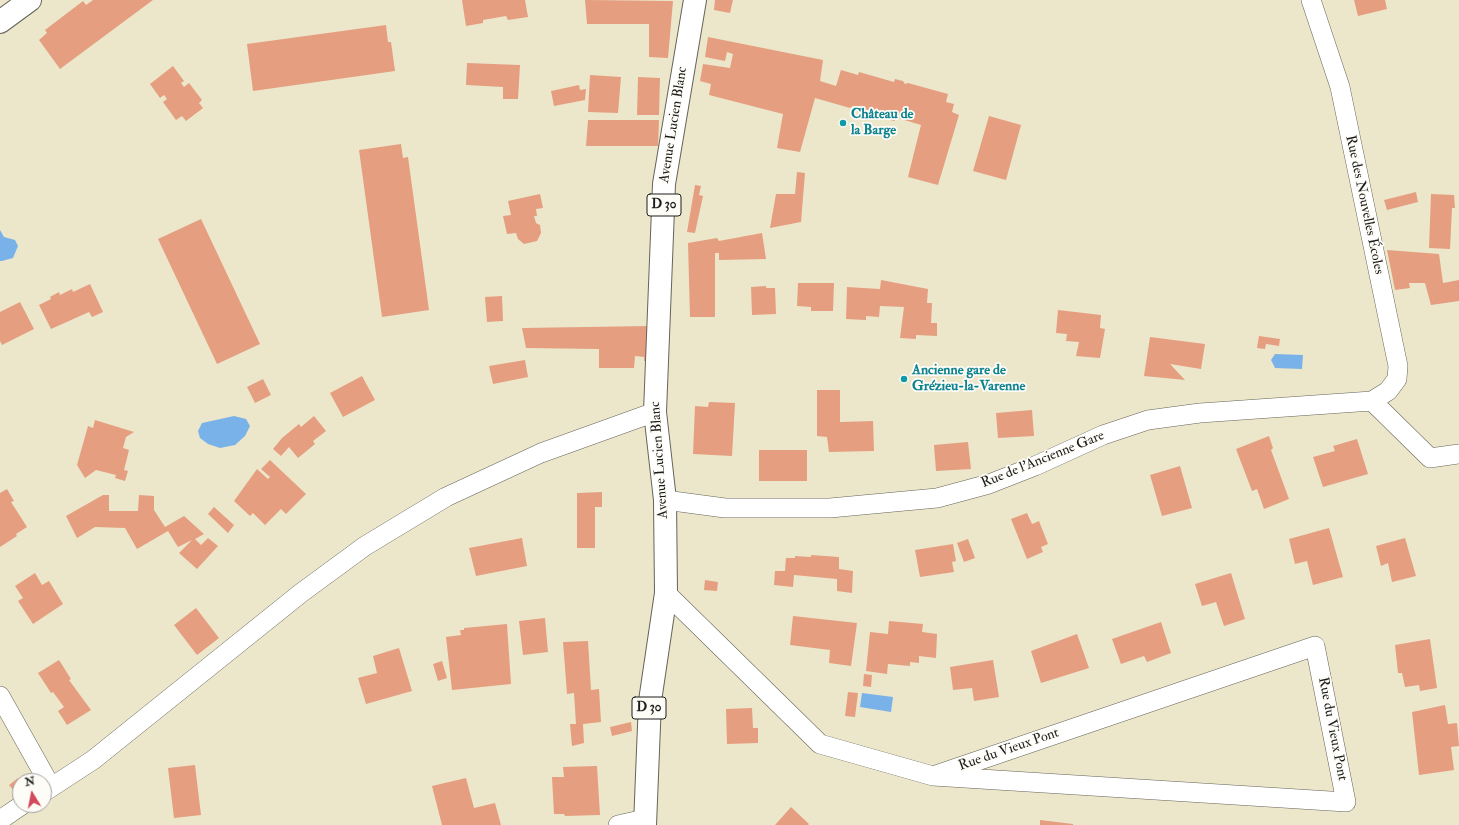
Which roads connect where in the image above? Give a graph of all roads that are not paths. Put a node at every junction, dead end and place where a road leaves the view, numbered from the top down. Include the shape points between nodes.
1 (30, 0) edge
2 (695, 0) edge
3 (1311, 0) edge
4 (0, 22) edge
5 (1372, 401) junction
6 (655, 412) junction
7 (1459, 454) edge
8 (665, 500) junction
9 (666, 593) junction
10 (0, 696) edge
11 (40, 773) edge
12 (933, 776) junction
13 (52, 786) edge
14 (645, 822) edge
15 (618, 825) edge

1 - 4 main road
2 - 6 main road, Avenue Lucien Blanc / D 30 via 664,184
3 - 5 street, Rue des Nouvelles Écoles via 1340,87 1398,366 1397,379 1388,391
5 - 7 street via 1430,458
5 - 8 street, Rue de l'Ancienne Gare via 1148,420 1103,435 1036,466 989,484 937,498 830,508 725,508
6 - 8 main road, Avenue Lucien Blanc / D 30
6 - 13 street via 534,456 446,497 365,546 300,593 93,760
8 - 9 main road, Avenue Lucien Blanc / D 30
9 - 12 street, Rue du Vieux Pont via 820,744
9 - 14 main road, Avenue Lucien Blanc / D 30 via 650,701
10 - 11 street
12 - 12 street, Rue du Vieux Pont via 1164,791 1346,802 1315,646
14 - 15 street

